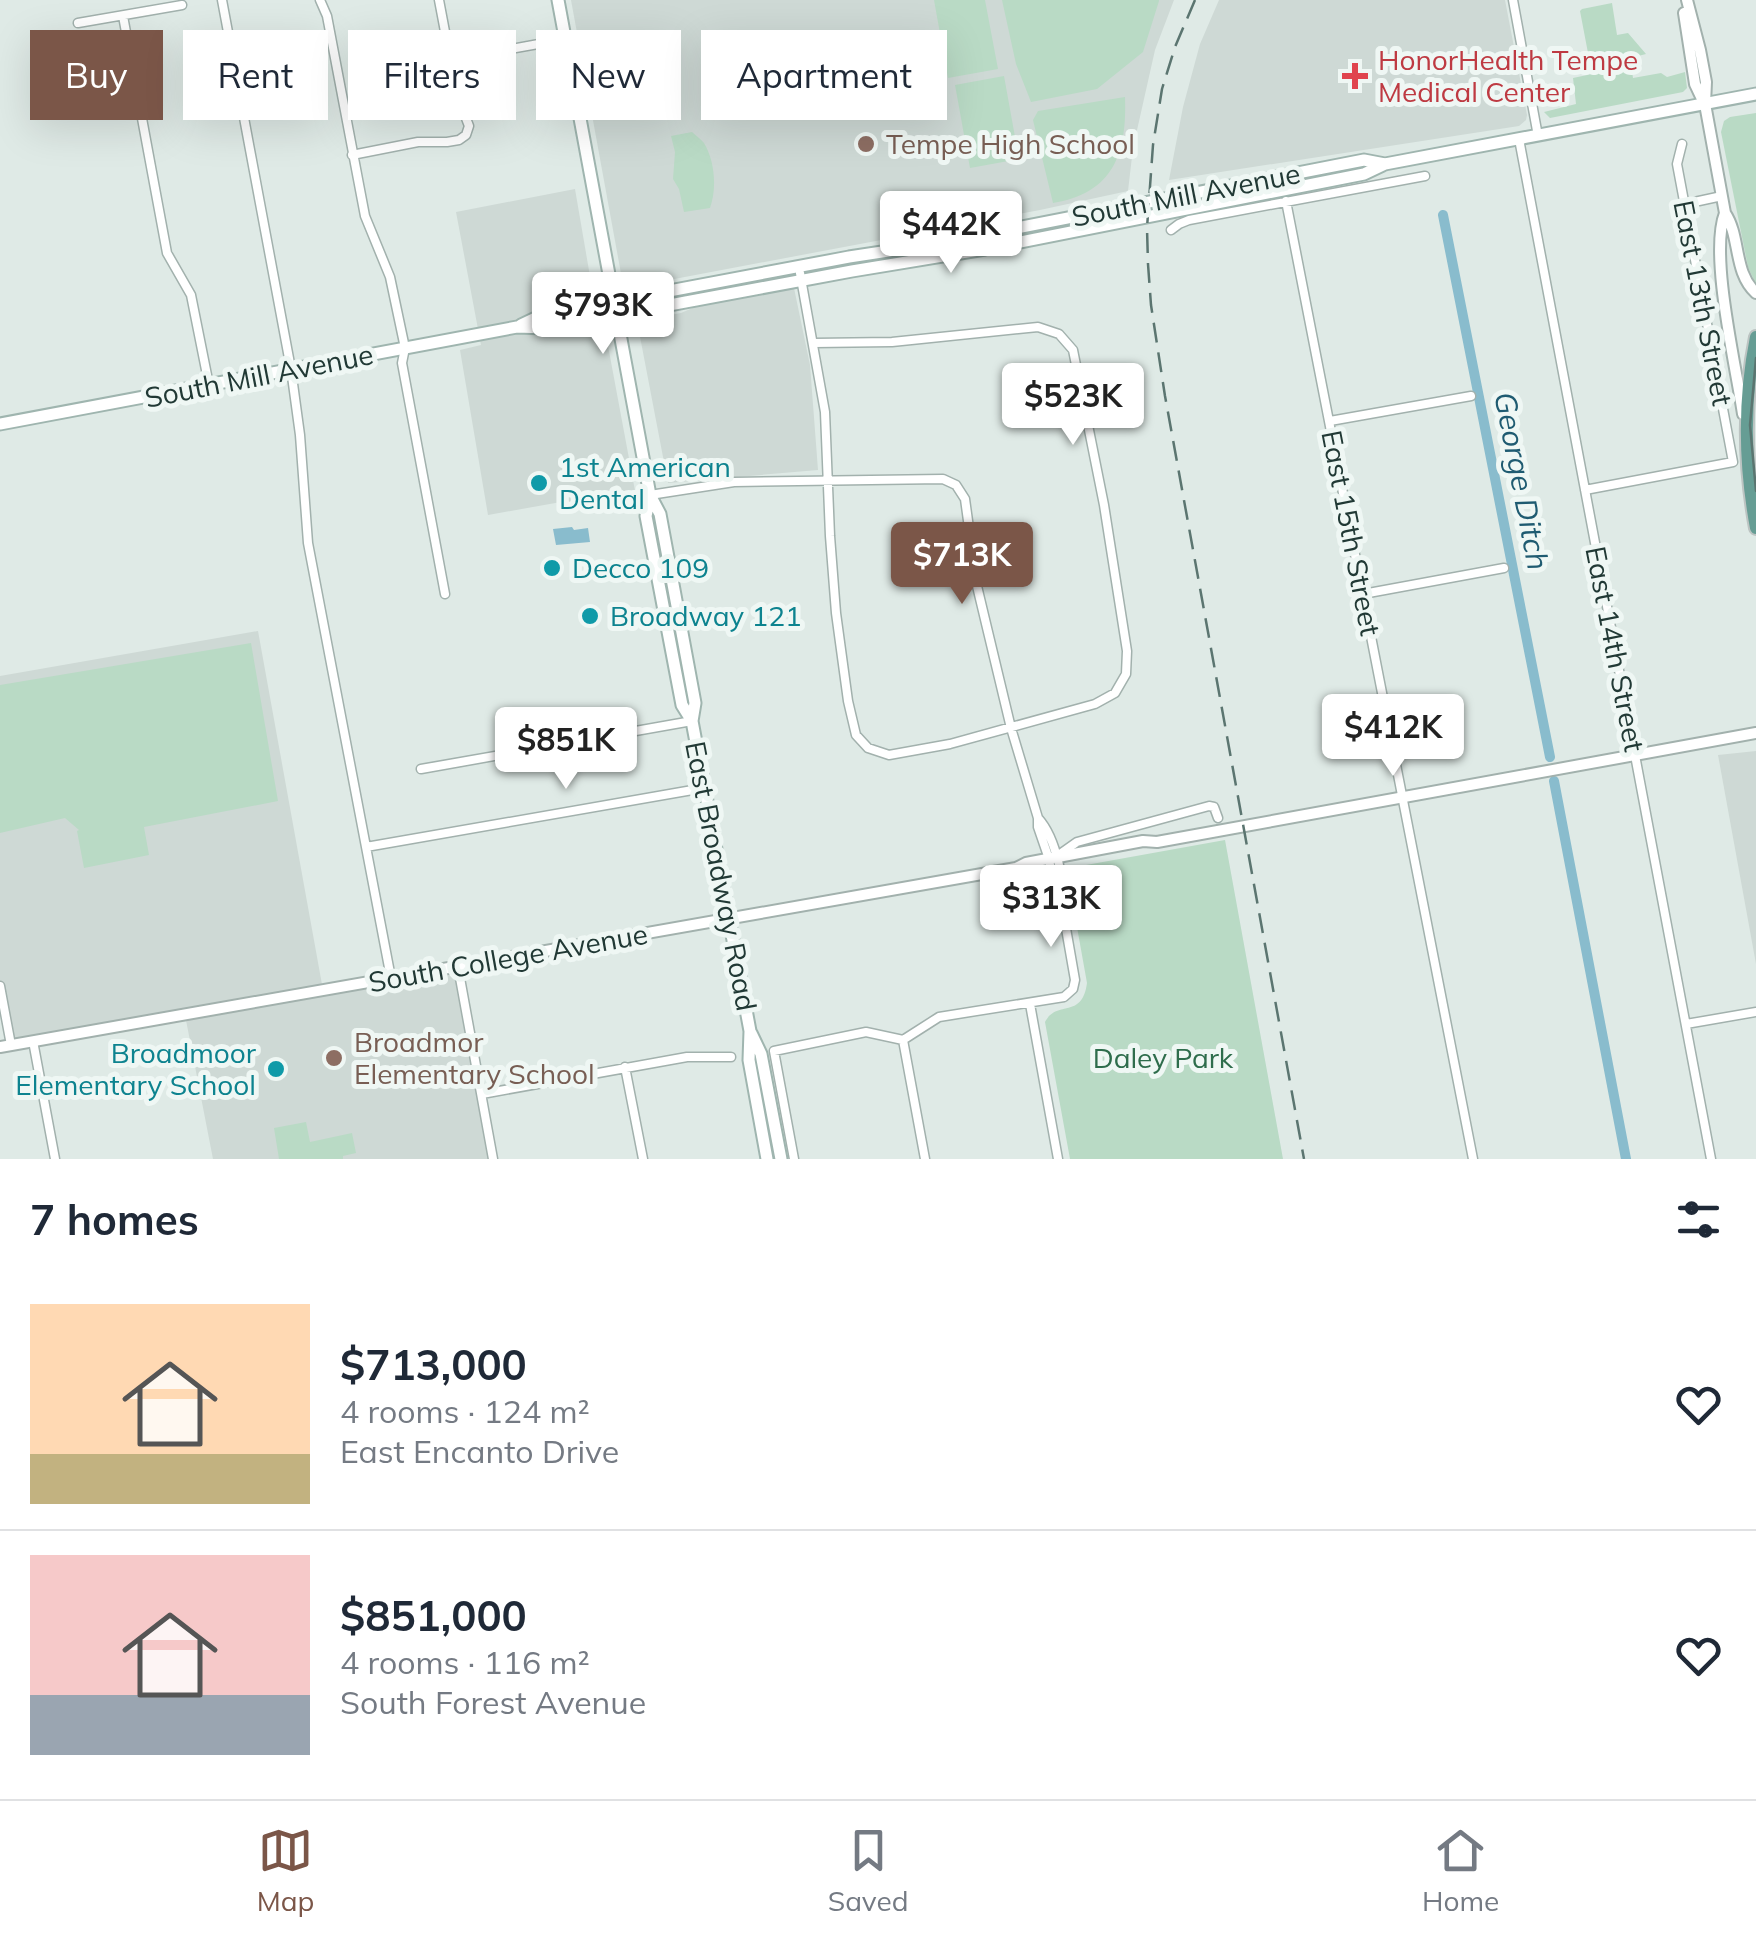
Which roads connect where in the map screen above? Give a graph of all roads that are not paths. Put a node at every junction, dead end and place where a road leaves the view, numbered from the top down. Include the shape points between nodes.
1 (222, 0) edge
2 (320, 0) edge
3 (439, 0) edge
4 (558, 0) edge
5 (1513, 0) edge
6 (1685, 0) edge
7 (182, 5) dead end
8 (122, 16) junction
9 (78, 24) dead end
10 (444, 30) edge
11 (564, 30) edge
12 (1756, 94) edge
13 (1705, 104) junction
14 (466, 120) edge
15 (581, 120) edge
16 (1538, 136) junction
17 (1520, 139) junction
18 (1682, 144) dead end
19 (352, 155) junction
20 (1385, 164) junction
21 (1424, 176) dead end
22 (1722, 196) junction
23 (1286, 201) junction
24 (1684, 204) junction
25 (1725, 213) junction
26 (1171, 230) dead end
27 (801, 276) junction
28 (1756, 293) edge
29 (614, 301) junction
30 (616, 315) junction
31 (517, 327) junction
32 (1756, 337) edge
33 (814, 342) junction
34 (404, 348) junction
35 (291, 369) junction
36 (209, 385) junction
37 (1471, 396) dead end
38 (1330, 420) junction
39 (0, 424) edge
40 (1745, 424) junction
41 (828, 481) junction
42 (1586, 490) junction
43 (650, 495) junction
44 (1755, 523) edge
45 (1504, 568) dead end
46 (445, 594) dead end
47 (1363, 594) junction
48 (692, 721) junction
49 (1010, 728) junction
50 (1756, 733) edge
51 (1635, 756) junction
52 (421, 769) dead end
53 (704, 788) junction
54 (1402, 798) junction
55 (1218, 818) dead end
56 (366, 847) junction
57 (1054, 861) junction
58 (729, 920) junction
59 (458, 966) junction
60 (391, 978) junction
61 (0, 986) edge
62 (1030, 1004) junction
63 (1756, 1012) edge
64 (1686, 1024) junction
65 (750, 1031) junction
66 (903, 1040) junction
67 (33, 1041) junction
68 (5, 1046) edge
69 (731, 1057) dead end
70 (625, 1068) junction
71 (482, 1094) junction
72 (55, 1159) edge
73 (493, 1159) edge
74 (643, 1159) edge
75 (767, 1159) edge
76 (781, 1159) edge
77 (794, 1159) edge
78 (925, 1159) edge
79 (1058, 1159) edge
80 (1473, 1159) edge
81 (1711, 1159) edge

1 - 35 street
2 - 19 street
3 - 10 street
4 - 11 main road, East Broadway Road
5 - 16 street
6 - 13 street, East 13th Street via 1706,82
7 - 8 street
8 - 9 street
8 - 36 street via 167,253 191,296
12 - 13 main road, South Mill Avenue
13 - 16 main road, South Mill Avenue
13 - 22 street, East 13th Street
14 - 19 street via 466,135 458,140
15 - 29 main road, East Broadway Road
16 - 17 main road, South Mill Avenue
17 - 20 main road, South Mill Avenue
17 - 42 street, East 14th Street
18 - 24 street, East 13th Street via 1677,164
19 - 34 street via 365,216 390,276
20 - 27 main road, South Mill Avenue via 1364,174 985,249
20 - 29 main road, South Mill Avenue via 1364,160
21 - 23 street, South Mill Avenue
22 - 24 street
22 - 25 street, East 13th Street
23 - 26 street, South Mill Avenue via 1189,220
23 - 38 street, East 15th Street
24 - 42 street, East 13th Street via 1733,462
25 - 28 street, East 13th Street via 1743,275
25 - 40 street, East 13th Street via 1721,273
27 - 30 main road, South Mill Avenue
27 - 33 street
29 - 30 main road, East Broadway Road
29 - 31 main road, South Mill Avenue via 542,314
30 - 31 main road, South Mill Avenue
30 - 43 main road, East Broadway Road
31 - 34 main road, South Mill Avenue
32 - 40 main road
33 - 41 street
33 - 49 street via 892,342 1038,327 1058,334 1072,350 1104,505 1126,674 1115,692 1095,704
34 - 35 main road, South Mill Avenue
34 - 46 street
35 - 36 main road, South Mill Avenue
35 - 56 street via 308,543
36 - 39 main road, South Mill Avenue
37 - 38 street
38 - 47 street, East 15th Street
40 - 44 main road
41 - 43 street via 734,482
41 - 49 street via 956,484 965,498 977,586
41 - 49 street via 836,613 856,735 868,748 889,754
42 - 51 street, East 14th Street
43 - 48 main road, East Broadway Road via 660,514 696,703
45 - 47 street
47 - 54 street, East 15th Street
48 - 52 street
48 - 53 main road, East Broadway Road
49 - 57 street
50 - 51 street, South College Avenue
51 - 54 street, South College Avenue
51 - 64 street, East 14th Street
53 - 56 street
53 - 58 main road, East Broadway Road
54 - 57 street, South College Avenue
54 - 80 street, East 15th Street
55 - 57 street via 1210,806 1077,842
56 - 60 street
57 - 58 street, South College Avenue
57 - 62 street via 1056,900 1076,980 1064,997
58 - 59 street, South College Avenue
58 - 65 main road, East Broadway Road
59 - 60 street, South College Avenue
59 - 71 street
60 - 67 street, South College Avenue
61 - 68 street
62 - 66 street via 938,1017
62 - 79 street
63 - 64 street
64 - 81 street, East 14th Street
65 - 75 main road, East Broadway Road via 748,1060
65 - 76 main road, East Broadway Road via 761,1054
66 - 77 street via 866,1032 774,1051
66 - 78 street
67 - 68 street, South College Avenue
67 - 72 street
69 - 70 street via 687,1056
70 - 71 street
70 - 74 street
71 - 73 street

